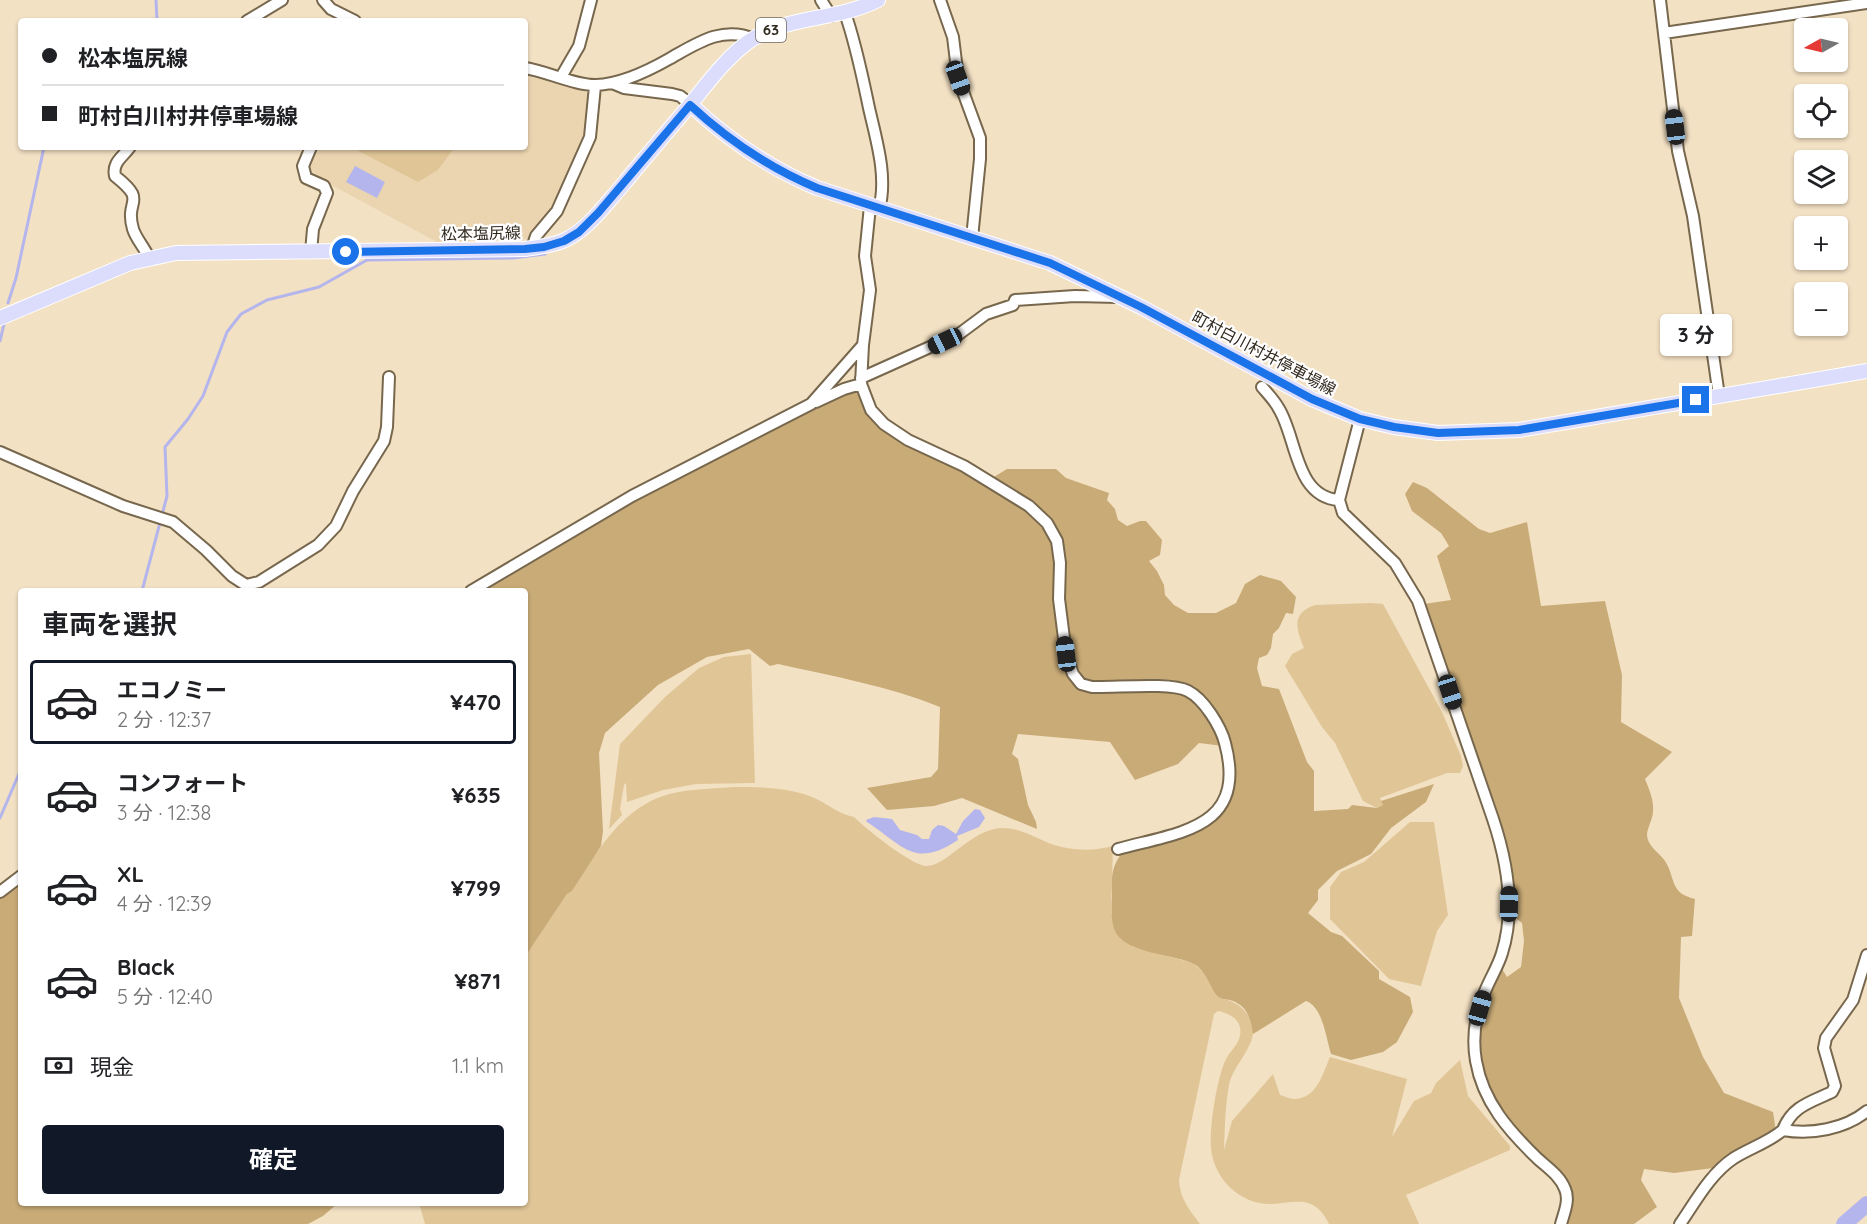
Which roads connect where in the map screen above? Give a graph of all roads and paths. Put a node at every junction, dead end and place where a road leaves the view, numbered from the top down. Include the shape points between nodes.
1 (282, 0) edge
2 (323, 0) edge
3 (591, 0) edge
4 (821, 0) edge
5 (878, 0) edge
6 (940, 0) edge
7 (1660, 0) edge
8 (1867, 3) edge
9 (845, 13) junction
10 (831, 16) junction
11 (252, 18) edge
12 (349, 18) edge
13 (1664, 33) junction
14 (754, 39) junction
15 (528, 69) edge
16 (561, 77) junction
17 (612, 83) junction
18 (595, 86) junction
19 (690, 105) junction
20 (127, 150) edge
21 (310, 150) edge
22 (874, 207) junction
23 (972, 238) junction
24 (532, 248) junction
25 (311, 252) junction
26 (149, 258) junction
27 (1120, 297) junction
28 (0, 318) edge
29 (862, 345) junction
30 (1867, 370) edge
31 (389, 377) dead end
32 (861, 381) junction
33 (1262, 387) dead end
34 (1719, 396) junction
35 (811, 404) junction
36 (1360, 419) junction
37 (0, 453) edge
38 (1339, 500) junction
39 (476, 588) edge
40 (1118, 849) dead end
41 (18, 878) edge
42 (0, 892) edge
43 (1867, 955) edge
44 (1867, 1111) edge
45 (1784, 1130) junction
46 (1561, 1224) edge
47 (1680, 1224) edge

1 - 11 street
2 - 12 street
3 - 16 street via 579,46
4 - 10 street
5 - 9 main road, 松本塩尻線 / 63
6 - 23 street via 953,37 958,78 980,138
7 - 13 street
8 - 13 street
9 - 10 main road, 松本塩尻線 / 63
9 - 22 street via 857,47 877,143 882,185
10 - 14 main road, 松本塩尻線 / 63 via 765,32
13 - 34 street via 1678,151 1693,216
14 - 17 street via 742,34 705,38 667,60
14 - 19 main road, 松本塩尻線 / 63 via 731,57
15 - 16 street
16 - 18 street
17 - 18 street
17 - 19 street via 672,94
18 - 24 street via 590,137 557,210 536,236
19 - 22 main road, 町村白川村井停車場線 via 750,154 788,176
19 - 24 main road, 松本塩尻線 / 63 via 579,232 564,241
20 - 26 street via 117,162 115,176 134,195 133,231
21 - 25 street via 303,166 306,178 324,186 327,193 313,229
22 - 23 main road, 町村白川村井停車場線
22 - 29 street via 865,256 870,290
23 - 27 main road, 町村白川村井停車場線 via 1050,263
24 - 25 main road, 松本塩尻線 / 63
25 - 26 main road, 松本塩尻線 / 63 via 176,253
26 - 28 main road, 松本塩尻線 / 63
27 - 32 street via 1015,300 1013,305 986,314 959,334
27 - 36 main road, 町村白川村井停車場線 via 1312,399
29 - 32 street
29 - 35 street
30 - 34 main road, 町村白川村井停車場線
31 - 37 street via 384,441 336,526 318,545 259,582 246,585 173,522 123,506
32 - 35 street
32 - 40 street via 871,410 884,424 908,440 964,466 1029,506 1047,523 1057,541 1066,654 1072,674 1081,684 1166,687 1188,692 1219,727 1229,762 1229,781 1228,794 1217,813 1194,828
33 - 38 street via 1281,411 1300,468 1318,493
34 - 36 main road, 町村白川村井停車場線 via 1495,432 1438,433
35 - 39 street via 632,496
36 - 38 street
38 - 46 street via 1343,513 1395,563 1418,601 1502,845 1509,891 1507,937 1476,1020 1476,1062 1483,1091 1498,1117 1560,1179 1566,1190
41 - 42 street
43 - 45 street via 1852,1000 1826,1038 1824,1048 1835,1086 1832,1092 1796,1109
44 - 45 street via 1826,1130
45 - 47 street via 1722,1168

